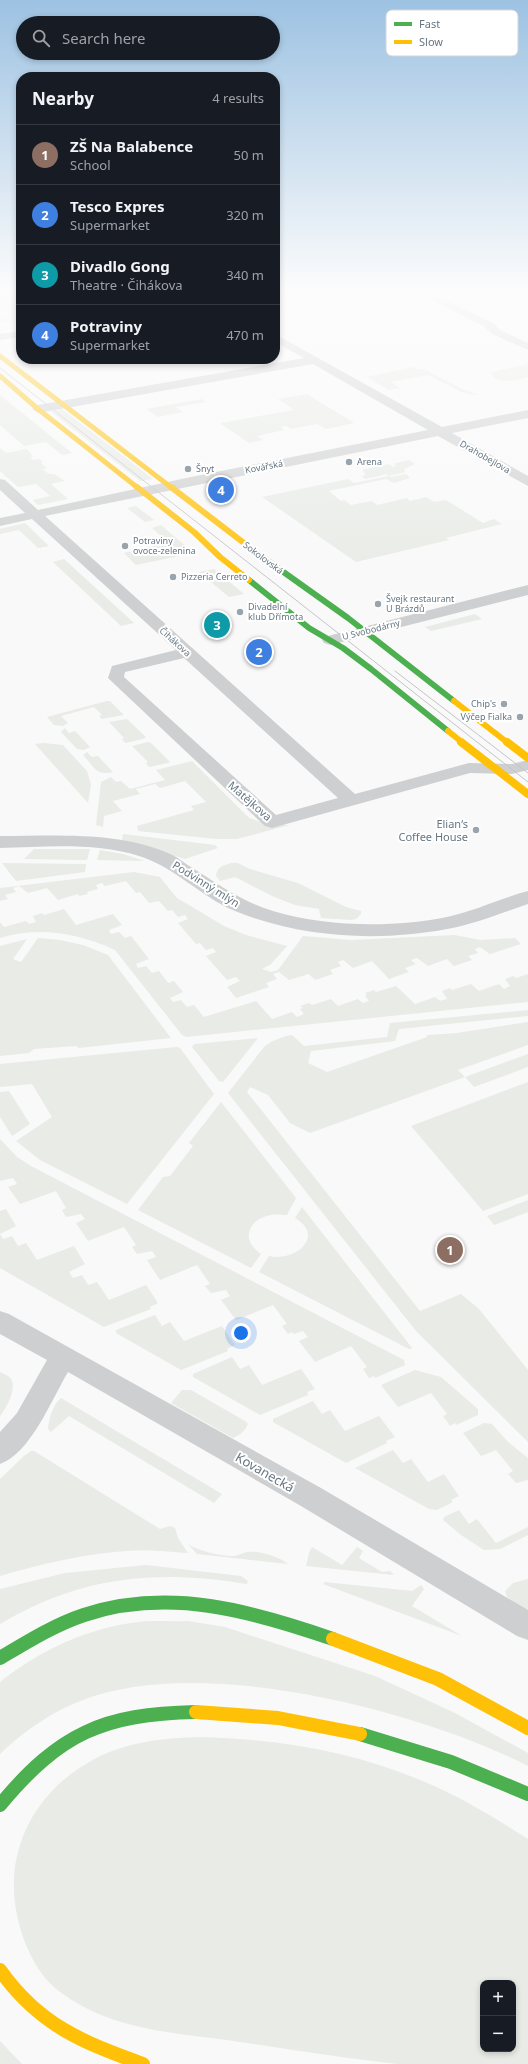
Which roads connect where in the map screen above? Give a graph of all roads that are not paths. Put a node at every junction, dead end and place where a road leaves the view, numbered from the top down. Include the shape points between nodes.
1 (13, 387) edge
2 (40, 387) edge
3 (158, 387) edge
4 (362, 387) edge
5 (62, 404) junction
6 (38, 409) junction
7 (528, 414) edge
8 (441, 432) junction
9 (528, 482) edge
10 (0, 483) edge
11 (169, 486) junction
12 (142, 491) junction
13 (35, 514) junction
14 (0, 522) edge
15 (528, 590) edge
16 (365, 631) junction
17 (330, 640) junction
18 (186, 652) junction
19 (528, 758) edge
20 (528, 765) edge
21 (496, 769) junction
22 (528, 794) edge
23 (351, 800) junction
24 (0, 842) edge
25 (528, 897) edge
26 (0, 1321) edge
27 (63, 1357) junction
28 (0, 1452) edge
29 (528, 1626) edge
30 (0, 1658) edge
31 (528, 1728) edge
32 (528, 1794) edge
33 (0, 1805) edge
34 (0, 1970) edge
35 (143, 2064) edge

1 - 6 main road
2 - 5 main road, Sokolovská
3 - 5 street
4 - 8 street, Drahobejlova
5 - 6 street
5 - 11 main road, Sokolovská
6 - 12 main road
7 - 8 street, Kovářská
8 - 9 street, Drahobejlova
8 - 11 street, Kovářská
10 - 13 street, Čihákova
11 - 12 street, Kovářská
11 - 16 main road, Sokolovská
12 - 13 street, Kovářská
12 - 17 main road via 309,628
13 - 14 street, Kovářská
13 - 18 street, Čihákova
15 - 16 street, U Svobodárny
16 - 17 street, U Svobodárny
16 - 19 main road, Sokolovská
17 - 21 main road via 371,669
18 - 23 street, Čihákova
18 - 23 street, Matějkova via 118,670 116,678 272,822
20 - 21 street
21 - 22 main road
21 - 23 street, Matějkova via 469,768
24 - 25 street, Podvinný mlýn via 95,842 131,847 174,863 242,907 292,922 338,929 412,927 448,922
26 - 27 street, Kovanecká
27 - 28 street via 27,1421
27 - 29 street, Kovanecká via 311,1497
30 - 31 main road via 40,1632 68,1619 98,1610 159,1601 225,1606 298,1626 403,1664 446,1683
32 - 33 main road via 493,1777 399,1743 303,1722 255,1715 181,1711 149,1713 115,1720 88,1730 54,1748 27,1770
34 - 35 main road via 14,1991 44,2018 95,2046

